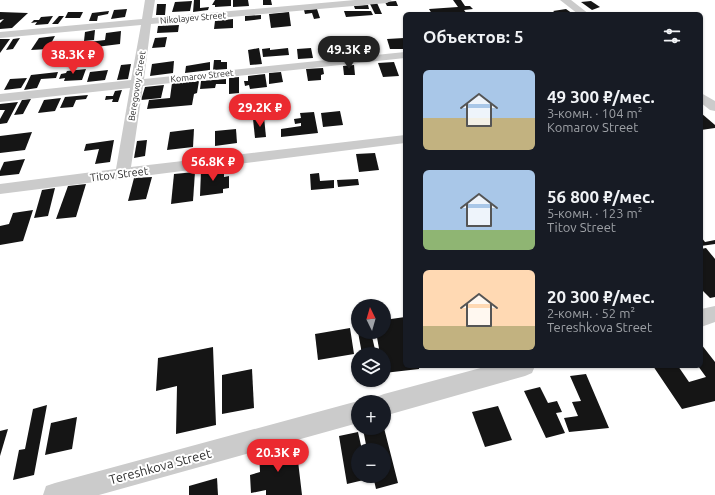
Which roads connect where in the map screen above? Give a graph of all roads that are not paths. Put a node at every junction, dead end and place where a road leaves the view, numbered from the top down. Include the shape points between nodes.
1 (150, 0) edge
2 (387, 0) edge
3 (565, 0) edge
4 (581, 12) edge
5 (147, 22) junction
6 (0, 35) edge
7 (403, 55) edge
8 (138, 83) junction
9 (0, 98) edge
10 (403, 138) edge
11 (123, 173) junction
12 (0, 190) edge
13 (715, 314) edge
14 (703, 317) edge
15 (518, 368) edge
16 (391, 403) edge
17 (351, 414) edge
18 (55, 495) edge

1 - 5 street, Beregovoy Street
2 - 5 street, Nikolayev Street
3 - 4 street
5 - 6 street, Nikolayev Street
5 - 8 street, Beregovoy Street
7 - 8 street, Komarov Street
8 - 9 street, Komarov Street
8 - 11 street, Beregovoy Street
10 - 11 street, Titov Street
11 - 12 street, Titov Street
13 - 14 street
15 - 16 street
17 - 18 street, Tereshkova Street

